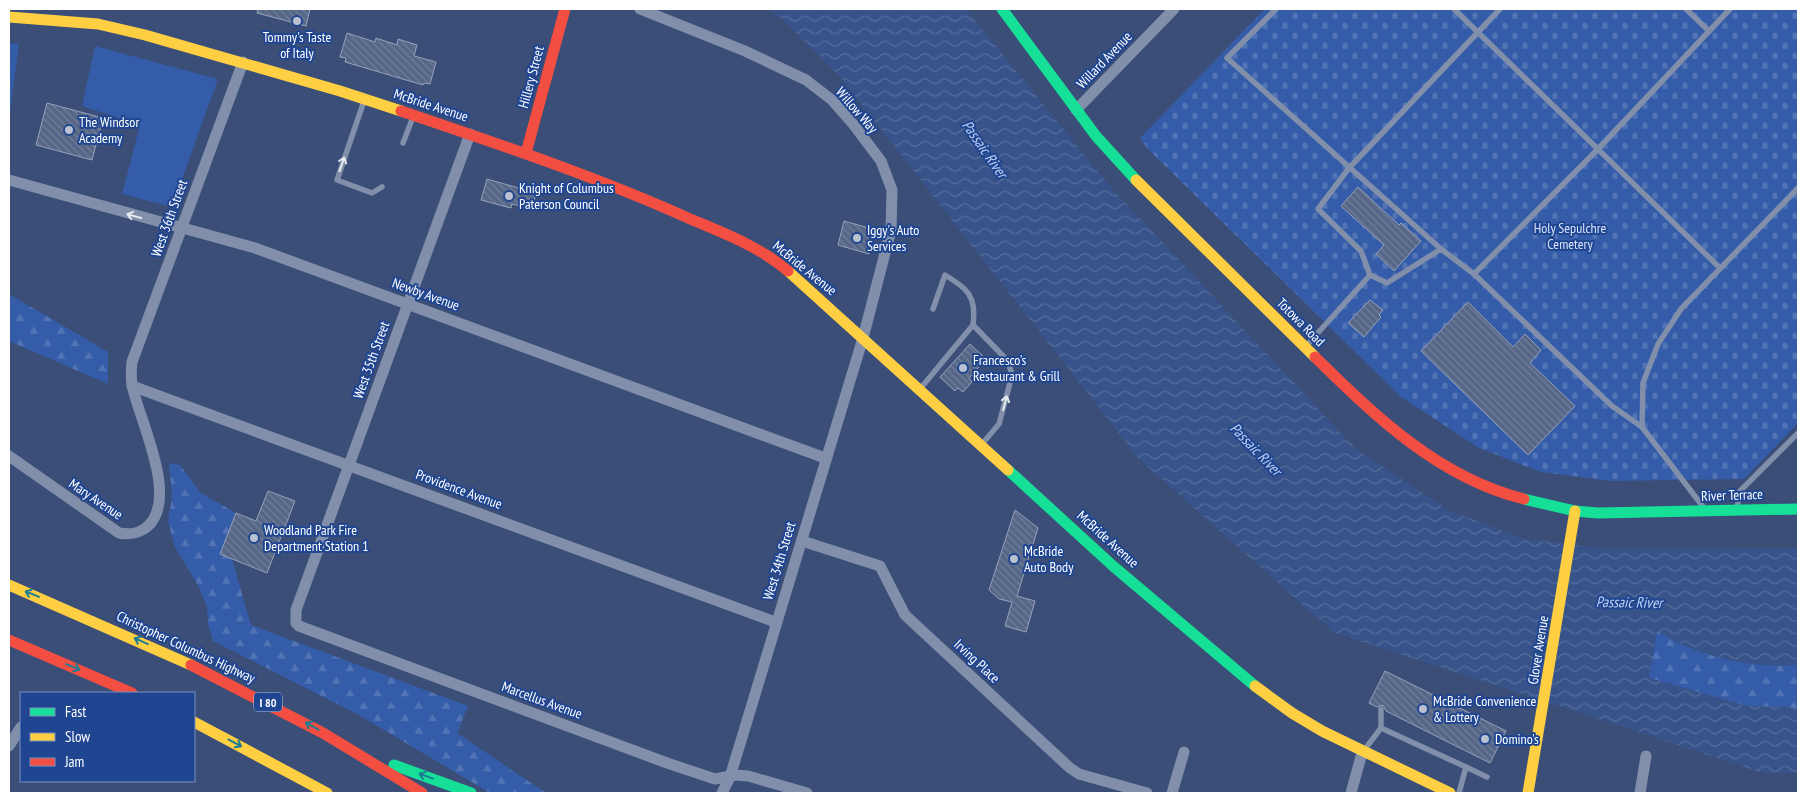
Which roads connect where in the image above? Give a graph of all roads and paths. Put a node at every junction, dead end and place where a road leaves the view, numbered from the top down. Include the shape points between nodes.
1 (565, 9) edge
2 (640, 9) edge
3 (1002, 9) edge
4 (1174, 9) edge
5 (1276, 9) edge
6 (1454, 9) edge
7 (1500, 9) edge
8 (1686, 9) edge
9 (1730, 9) edge
10 (9, 17) edge
11 (1709, 31) junction
12 (1478, 32) junction
13 (243, 62) junction
14 (365, 100) junction
15 (1076, 110) junction
16 (414, 115) junction
17 (470, 134) junction
18 (403, 142) dead end
19 (1598, 150) junction
20 (526, 153) junction
21 (1349, 168) junction
22 (9, 180) edge
23 (382, 187) dead end
24 (1798, 188) edge
25 (181, 229) junction
26 (1441, 249) junction
27 (1720, 268) junction
28 (1474, 274) junction
29 (1370, 275) junction
30 (408, 304) junction
31 (933, 309) dead end
32 (973, 325) junction
33 (863, 338) junction
34 (1304, 347) junction
35 (132, 386) junction
36 (920, 388) junction
37 (1642, 427) junction
38 (1798, 434) edge
39 (982, 444) junction
40 (9, 456) edge
41 (826, 458) junction
42 (349, 464) junction
43 (1798, 509) edge
44 (1576, 510) junction
45 (1737, 510) junction
46 (1706, 511) junction
47 (1666, 513) joint
48 (802, 541) junction
49 (9, 585) edge
50 (301, 597) joint
51 (775, 622) junction
52 (9, 640) edge
53 (130, 692) edge
54 (1381, 709) dead end
55 (195, 723) edge
56 (1381, 728) junction
57 (20, 729) edge
58 (9, 746) edge
59 (354, 750) junction
60 (1184, 752) dead end
61 (1362, 753) junction
62 (1646, 756) dead end
63 (276, 765) junction
64 (1466, 767) junction
65 (730, 776) junction
66 (1488, 776) dead end
67 (306, 793) edge
68 (327, 793) edge
69 (422, 793) edge
70 (471, 793) edge
71 (722, 793) edge
72 (808, 793) edge
73 (1147, 793) edge
74 (1172, 793) edge
75 (1350, 793) edge
76 (1450, 793) edge
77 (1459, 793) edge
78 (1528, 793) edge
79 (1640, 793) edge

1 - 20 main road, Hillery Street
2 - 33 street, Willow Way via 745,51 806,80 832,100 881,161 892,190 891,230
3 - 15 main road, Totowa Road
4 - 15 street, Willard Avenue
5 - 21 lane via 1227,58
6 - 12 lane
7 - 12 lane
8 - 11 lane
9 - 11 lane
10 - 13 main road, McBride Avenue via 98,24
11 - 19 lane
12 - 19 lane
12 - 21 lane
13 - 14 main road, McBride Avenue
13 - 25 street, West 36th Street
14 - 16 main road, McBride Avenue
23 -> 14 lane via 372,193 337,180
15 - 34 main road, Totowa Road via 1128,173
16 - 17 main road, McBride Avenue
16 - 18 lane
17 - 20 main road, McBride Avenue
17 - 30 street, West 35th Street
19 - 27 lane
19 - 28 lane
20 - 33 main road, McBride Avenue via 647,199 750,245 778,262
21 - 26 lane
21 - 29 lane via 1318,209 1361,251
25 -> 22 street, Newby Avenue
24 - 27 lane
25 - 30 street, Newby Avenue via 255,248
25 - 35 street, West 36th Street via 134,353 130,373
26 - 28 lane
26 - 29 lane via 1387,283
27 - 37 lane via 1681,309 1658,344 1643,383
28 - 37 lane via 1587,384
29 - 34 lane
30 - 41 street, Newby Avenue
30 - 42 street, West 35th Street
31 - 32 lane via 945,275 966,288 973,305
32 - 36 lane
39 -> 32 lane via 999,424 1011,370 1007,360
33 - 36 main road, McBride Avenue
33 - 41 street, West 34th Street
34 - 44 main road, Totowa Road via 1387,425 1436,461 1517,497
35 - 40 street, Mary Avenue via 159,482 157,510 144,530 131,535 119,533
35 - 42 street, Providence Avenue
36 - 39 main road, McBride Avenue
37 - 46 lane
38 - 45 lane via 1740,491
39 - 61 main road, McBride Avenue via 1113,566 1239,674 1292,713
41 - 48 street, West 34th Street
42 - 50 street, West 35th Street
42 - 51 street, Providence Avenue
43 - 45 main road, River Terrace
44 - 47 main road, Totowa Road
44 - 78 main road, Glover Avenue
45 - 46 main road, River Terrace
46 - 47 main road, River Terrace
48 - 51 street, West 34th Street
48 - 73 street, Irving Place via 880,566 905,615 1070,768 1079,774
59 -> 49 main road, Christopher Columbus Highway / I 80 via 180,659
50 - 65 street, Marcellus Avenue via 294,618 299,626 667,763 715,779
51 - 65 street, West 34th Street
52 -> 53 main road
54 - 56 lane
55 -> 63 main road
56 - 61 lane
56 - 64 lane
57 - 58 street
59 - 69 main road, Christopher Columbus Highway / I 80
70 -> 59 main road
60 - 74 street
61 - 75 street
61 - 76 main road, McBride Avenue
62 - 79 street
63 - 67 main road
63 - 68 main road
64 - 66 lane
64 - 77 lane
65 - 71 street, West 34th Street
65 - 72 street, Marcellus Avenue via 748,776

